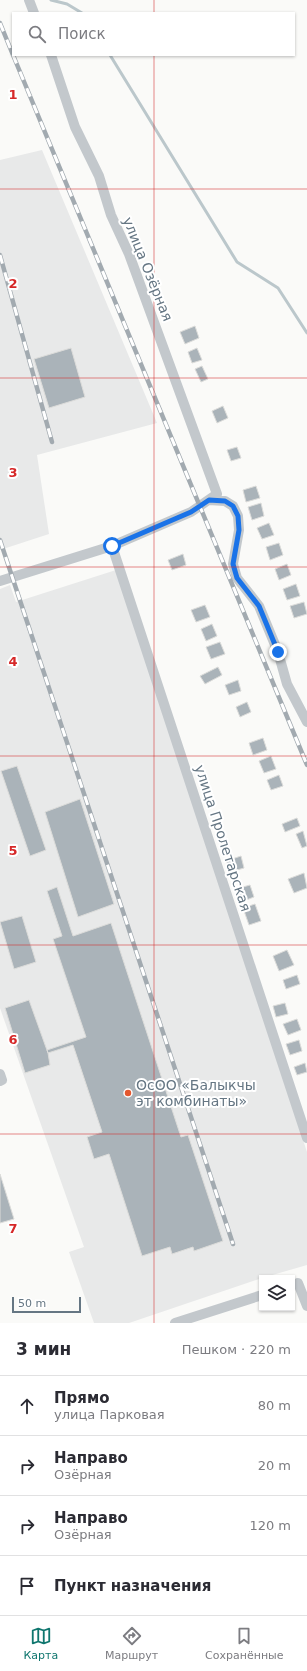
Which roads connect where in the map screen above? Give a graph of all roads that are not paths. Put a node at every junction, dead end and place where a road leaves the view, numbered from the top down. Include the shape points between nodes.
1 (29, 0) edge
2 (34, 12) edge
3 (51, 56) edge
4 (209, 500) junction
5 (112, 546) junction
6 (0, 582) edge
7 (307, 722) edge
8 (0, 1074) edge
9 (0, 1080) edge
10 (307, 1138) edge
11 (299, 1283) edge
12 (259, 1296) edge
13 (307, 1306) edge
14 (175, 1323) edge

1 - 2 street
3 - 4 street, улица Озёрная via 75,127 99,176 111,215 129,254 217,494
4 - 5 street via 191,512
4 - 7 street via 225,501 233,506 238,516 239,530 233,564 237,578 259,606 273,639 287,684
5 - 6 street
5 - 10 street, улица Пролетарская
8 - 9 street
11 - 13 street
12 - 14 street

